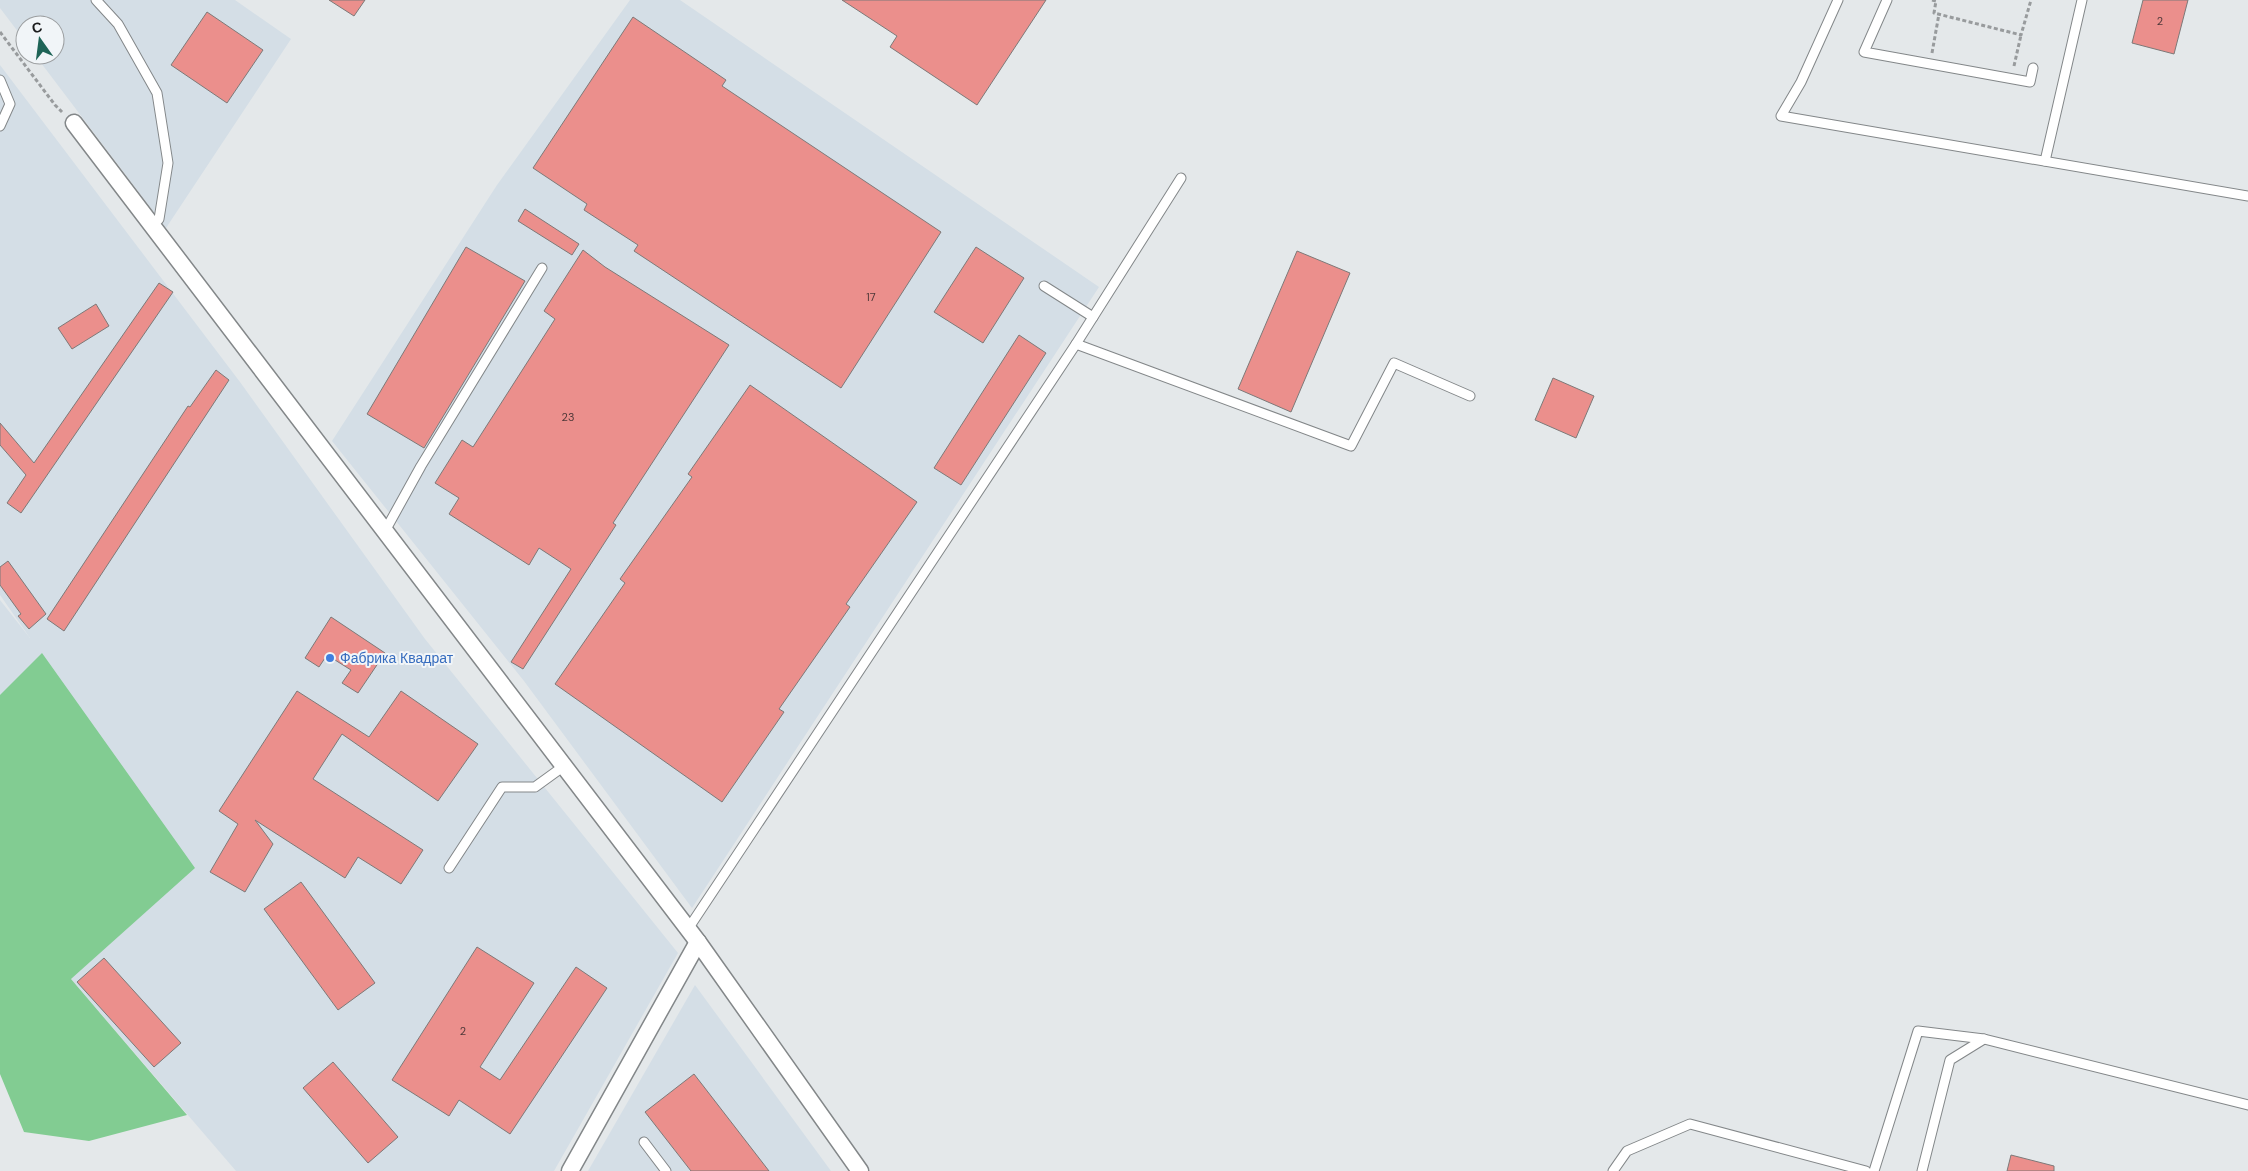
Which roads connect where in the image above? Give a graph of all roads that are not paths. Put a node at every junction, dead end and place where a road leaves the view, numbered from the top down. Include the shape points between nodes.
1 (96, 0) edge
2 (1838, 0) edge
3 (1887, 0) edge
4 (2082, 0) edge
5 (2033, 68) dead end
6 (0, 80) edge
7 (74, 123) road end
8 (0, 126) edge
9 (2045, 161) junction
10 (1181, 178) dead end
11 (2248, 196) edge
12 (152, 226) junction
13 (542, 268) dead end
14 (1044, 286) dead end
15 (1093, 317) junction
16 (1076, 344) junction
17 (1470, 396) dead end
18 (384, 531) junction
19 (564, 766) junction
20 (449, 868) dead end
21 (693, 935) junction
22 (1984, 1039) junction
23 (2248, 1106) edge
24 (644, 1142) dead end
25 (570, 1171) edge
26 (666, 1171) edge
27 (860, 1171) edge
28 (1613, 1171) edge
29 (1866, 1171) edge
30 (1874, 1171) edge
31 (1922, 1171) edge

1 - 12 lane via 118,24 157,93 168,163 159,219
2 - 9 lane via 1801,82 1780,116
3 - 5 lane via 1864,52 2030,82
4 - 9 lane
6 - 8 lane via 10,104
7 - 12 street
9 - 11 lane
10 - 15 lane
12 - 18 street
13 - 18 lane
14 - 15 lane
15 - 16 lane
16 - 17 lane via 1351,446 1394,363
16 - 21 lane
18 - 19 street
19 - 20 lane via 535,787 502,786
19 - 21 street
21 - 25 street
21 - 27 street
22 - 23 lane
22 - 30 lane via 1918,1031
22 - 31 lane via 1950,1060
24 - 26 lane
28 - 29 lane via 1627,1151 1690,1124

